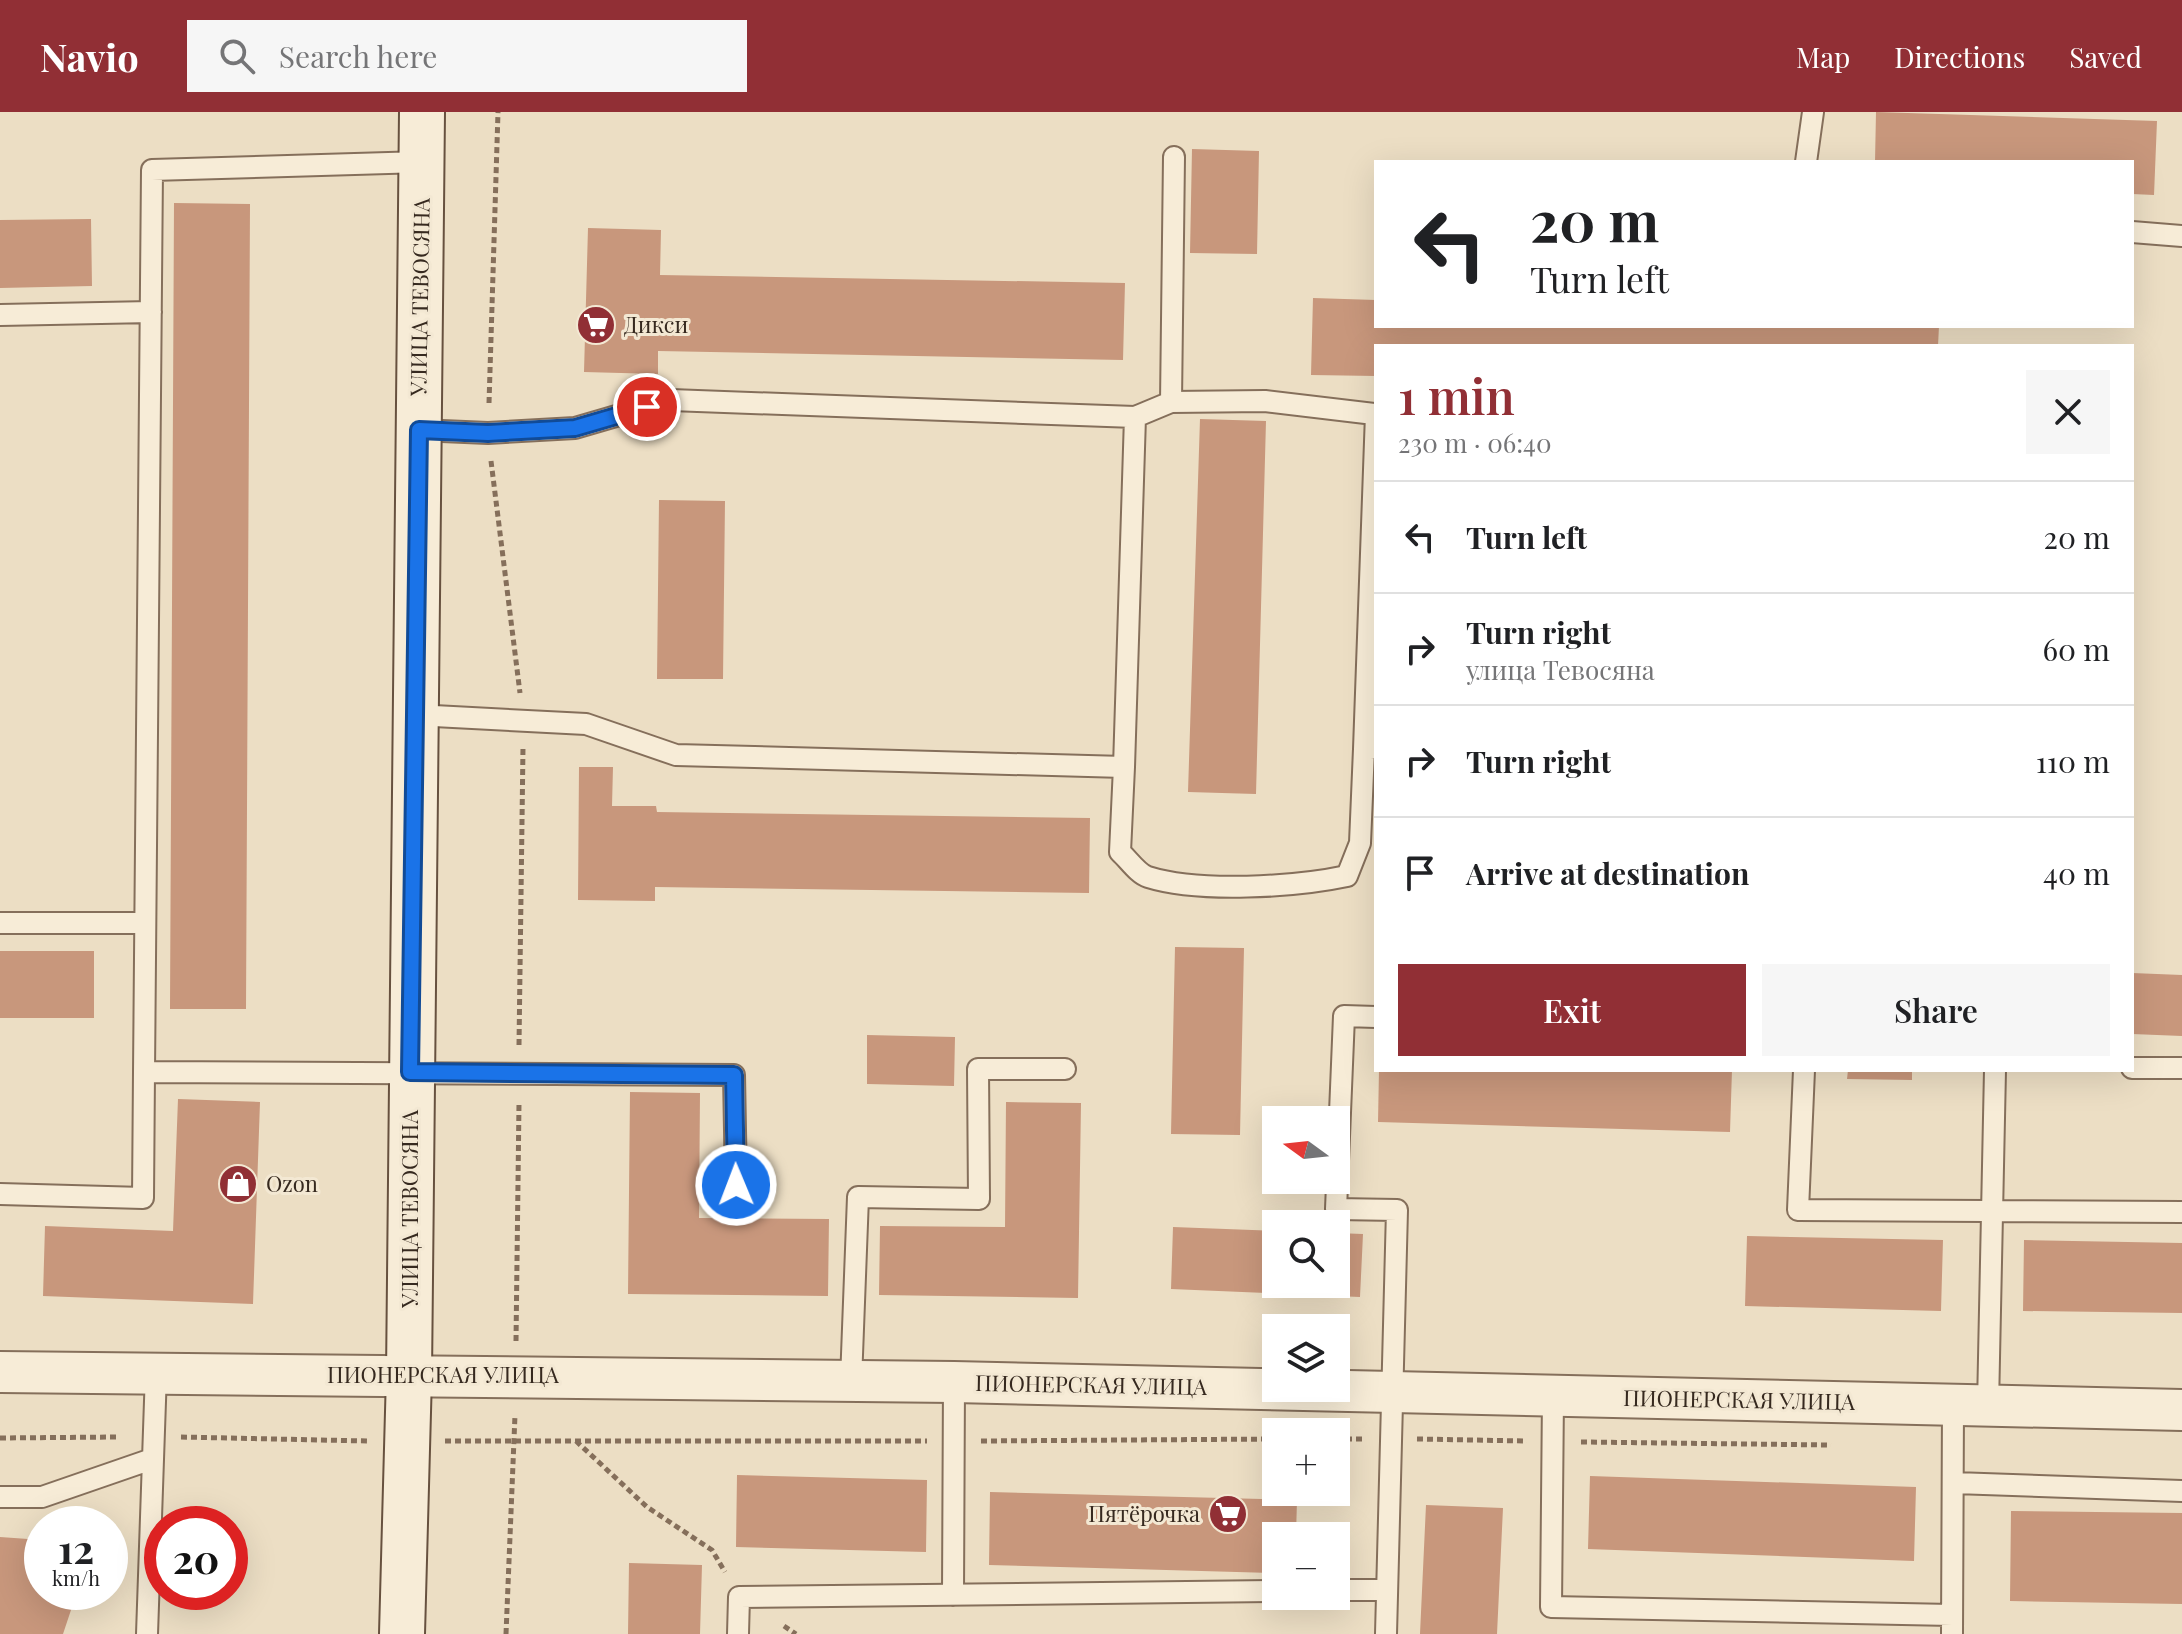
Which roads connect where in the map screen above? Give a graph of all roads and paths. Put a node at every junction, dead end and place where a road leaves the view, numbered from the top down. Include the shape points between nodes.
1 (422, 112) edge
2 (498, 112) edge
3 (1813, 112) edge
4 (1174, 157) dead end
5 (1806, 160) edge
6 (422, 162) junction
7 (2134, 232) edge
8 (2182, 236) edge
9 (151, 312) junction
10 (0, 315) edge
11 (1171, 402) junction
12 (1374, 414) edge
13 (1135, 417) junction
14 (419, 430) junction
15 (488, 433) junction
16 (1374, 481) edge
17 (415, 715) junction
18 (523, 722) junction
19 (1370, 748) edge
20 (1124, 767) junction
21 (0, 923) edge
22 (145, 923) junction
23 (1374, 1017) edge
24 (2134, 1068) edge
25 (2182, 1068) edge
26 (1065, 1069) dead end
27 (144, 1072) junction
28 (410, 1072) junction
29 (1804, 1072) edge
30 (1995, 1072) edge
31 (519, 1073) junction
32 (736, 1185) dead end
33 (0, 1194) edge
34 (1992, 1210) junction
35 (2182, 1212) edge
36 (0, 1372) edge
37 (156, 1372) junction
38 (409, 1375) junction
39 (516, 1376) junction
40 (851, 1381) junction
41 (954, 1382) junction
42 (1392, 1392) junction
43 (1553, 1396) junction
44 (1971, 1405) junction
45 (2182, 1410) edge
46 (153, 1437) junction
47 (0, 1438) edge
48 (1391, 1438) junction
49 (1262, 1439) edge
50 (1350, 1439) edge
51 (515, 1440) junction
52 (405, 1441) junction
53 (576, 1441) junction
54 (954, 1441) junction
55 (1552, 1442) junction
56 (1846, 1445) dead end
57 (152, 1459) junction
58 (1955, 1483) junction
59 (2182, 1491) edge
60 (0, 1497) edge
61 (1350, 1590) edge
62 (1387, 1590) junction
63 (1262, 1591) edge
64 (953, 1595) junction
65 (739, 1597) junction
66 (1952, 1624) edge
67 (147, 1634) edge
68 (402, 1634) edge
69 (506, 1634) edge
70 (738, 1634) edge
71 (1386, 1634) edge

1 - 6 main road, УЛИЦА ТЕВОСЯНА
2 - 15 path
3 - 5 lane
4 - 11 lane
6 - 9 lane via 152,170
6 - 14 main road, УЛИЦА ТЕВОСЯНА
7 - 8 lane
9 - 10 lane
9 - 22 lane
11 - 12 lane via 1265,401
11 - 13 lane
13 - 15 lane via 671,400 575,428
13 - 20 lane
14 - 15 lane
14 - 17 main road, УЛИЦА ТЕВОСЯНА
15 - 18 path
16 - 19 lane
17 - 18 lane
17 - 28 main road, УЛИЦА ТЕВОСЯНА
18 - 20 lane via 586,724 676,755
18 - 31 path
19 - 20 lane via 1360,843 1347,876 1306,884 1197,884 1144,876 1120,852
21 - 22 lane
22 - 27 lane
23 - 42 lane via 1344,1016 1336,1209 1397,1210
24 - 25 lane
26 - 40 lane via 978,1069 979,1199 858,1197
27 - 28 lane
27 - 33 lane via 143,1198
28 - 31 lane
28 - 38 main road, УЛИЦА ТЕВОСЯНА
29 - 34 lane via 1798,1210
30 - 34 lane
31 - 32 lane via 734,1075
31 - 39 path
34 - 35 lane
34 - 44 lane
36 - 37 street, ПИОНЕРСКАЯ УЛИЦА
37 - 38 street, ПИОНЕРСКАЯ УЛИЦА
37 - 46 lane
38 - 39 street, ПИОНЕРСКАЯ УЛИЦА
38 - 52 main road, УЛИЦА ТЕВОСЯНА
39 - 40 street, ПИОНЕРСКАЯ УЛИЦА
39 - 51 path
40 - 41 street, ПИОНЕРСКАЯ УЛИЦА
41 - 42 street, ПИОНЕРСКАЯ УЛИЦА
41 - 54 lane
42 - 43 street, ПИОНЕРСКАЯ УЛИЦА
42 - 48 lane
43 - 44 street, ПИОНЕРСКАЯ УЛИЦА
43 - 55 lane
44 - 45 street, ПИОНЕРСКАЯ УЛИЦА
44 - 58 lane
46 - 47 path
46 - 52 path
46 - 57 lane
48 - 50 path
48 - 55 path
48 - 62 lane
49 - 54 path
51 - 52 path
51 - 53 path
51 - 69 path
52 - 68 main road, УЛИЦА ТЕВОСЯНА
53 - 54 path
53 - 65 path via 647,1507 712,1550
54 - 64 lane
55 - 56 path
55 - 66 lane via 1551,1607
57 - 60 lane via 42,1497
57 - 67 lane
58 - 59 lane
58 - 66 lane
61 - 62 lane
62 - 71 lane
63 - 64 lane
64 - 65 lane
65 - 70 lane

